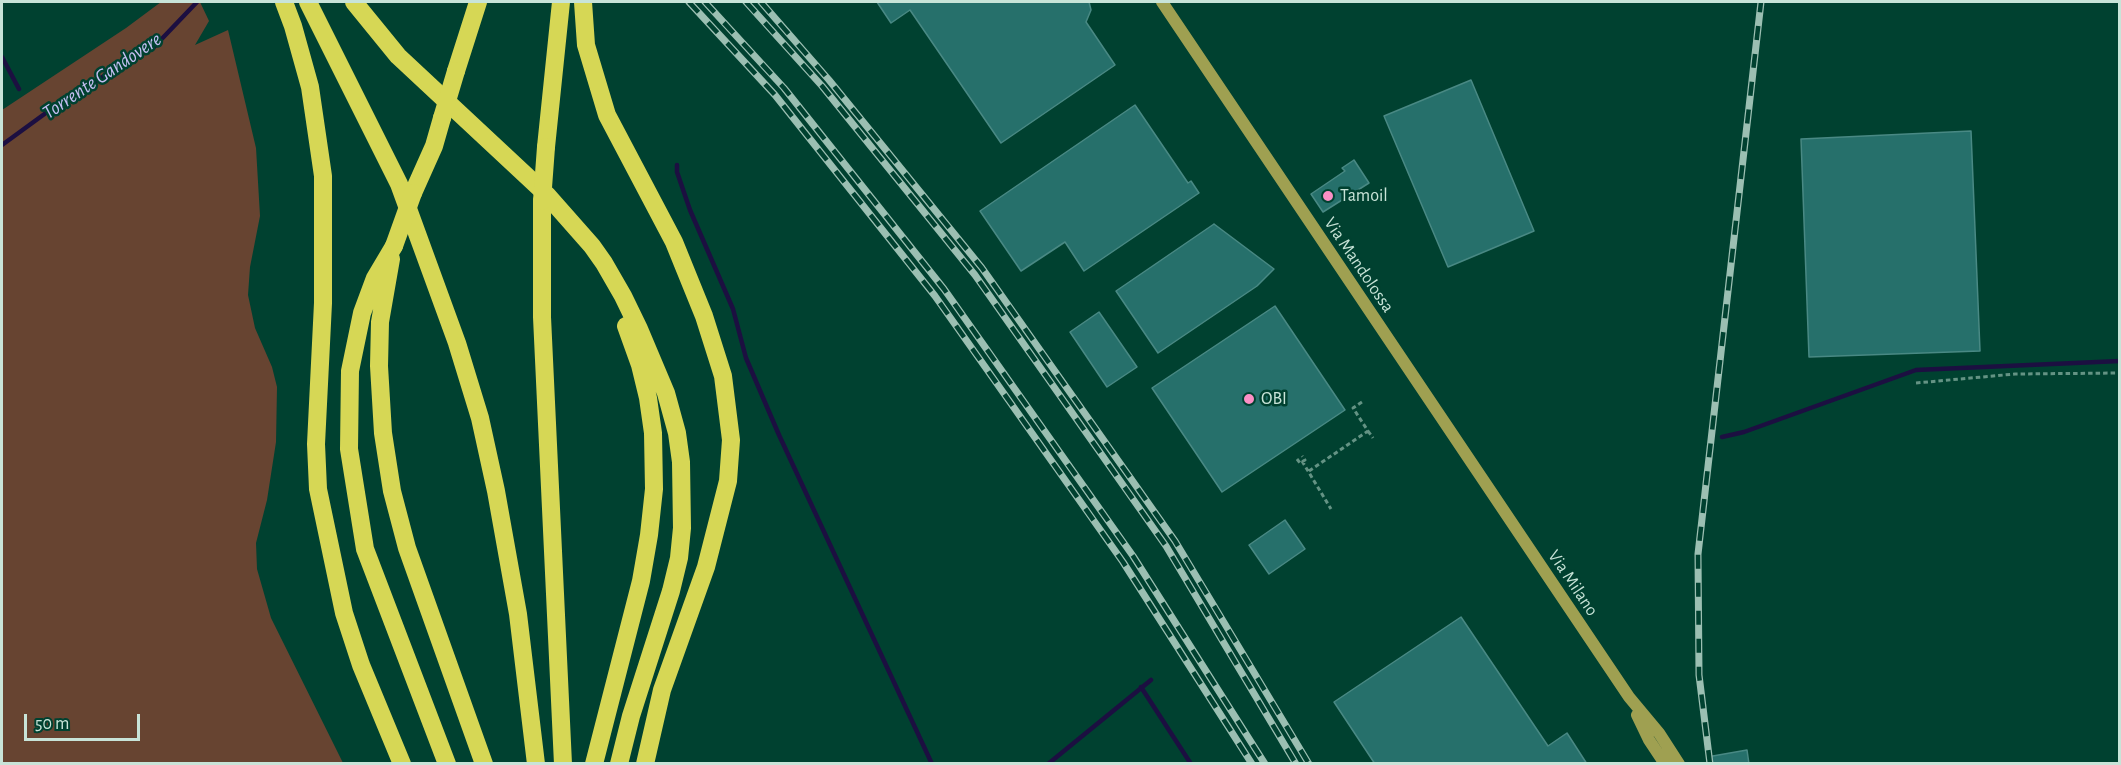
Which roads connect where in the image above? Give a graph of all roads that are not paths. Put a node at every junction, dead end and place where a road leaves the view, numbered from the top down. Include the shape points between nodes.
1 (284, 2) edge
2 (308, 2) edge
3 (354, 2) edge
4 (478, 2) edge
5 (561, 2) edge
6 (583, 2) edge
7 (1162, 2) edge
8 (570, 221) junction
9 (393, 246) junction
10 (1488, 488) joint
11 (1629, 698) junction
12 (402, 764) edge
13 (447, 764) edge
14 (484, 764) edge
15 (536, 764) edge
16 (563, 764) edge
17 (594, 764) edge
18 (619, 764) edge
19 (645, 764) edge
20 (1665, 764) edge
21 (1680, 764) edge

1 - 12 highway via 310,87 323,176 318,489 344,613
2 - 15 highway via 399,184 480,418 518,614
3 - 8 highway via 398,56
4 - 9 highway, bridge via 434,146
5 - 16 highway, bridge via 542,201 542,317
6 - 19 highway via 586,45 607,114 674,242 704,316 723,376 731,440 728,481 706,567 662,690
7 - 10 main road, Via Mandolossa
8 - 17 highway via 630,334 648,398 653,433 654,489 641,581
8 - 18 highway via 604,263 639,329 666,393 681,462 679,558
9 - 13 highway via 362,313 350,372 349,449 364,549
9 - 14 highway via 380,322 379,366 392,491 407,548
10 - 11 main road, Via Milano
11 - 20 main road, Via Milano
11 - 21 main road, Via Milano

